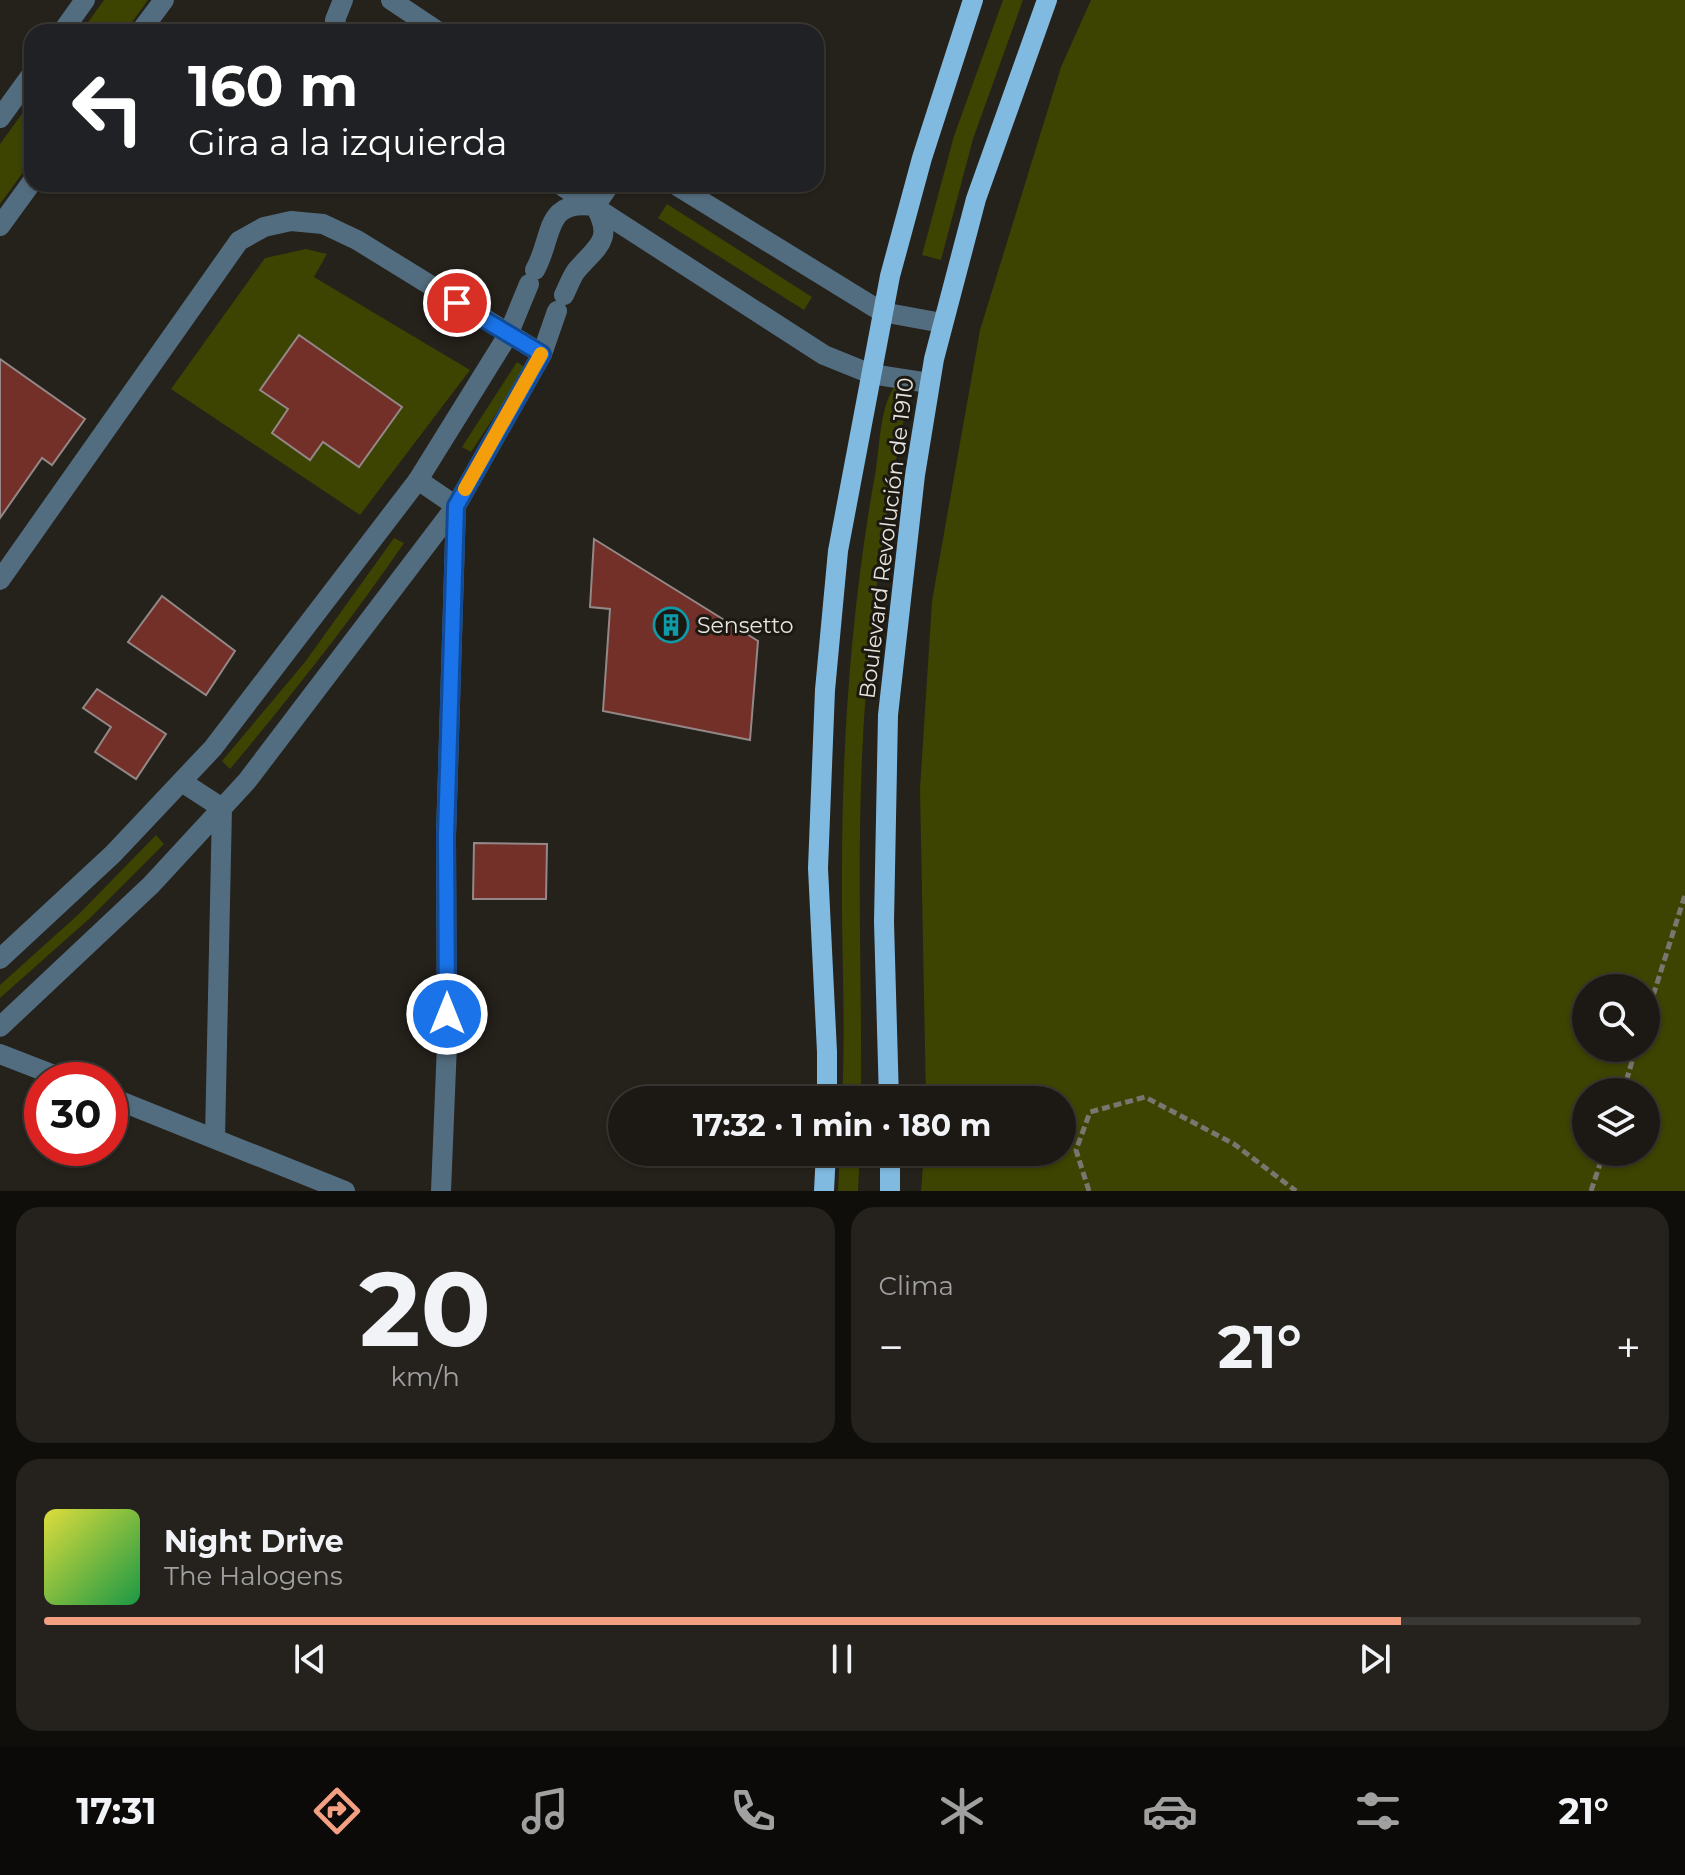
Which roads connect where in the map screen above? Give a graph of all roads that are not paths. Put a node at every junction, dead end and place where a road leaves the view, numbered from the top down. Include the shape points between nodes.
1 (85, 0) edge
2 (164, 0) edge
3 (343, 0) edge
4 (391, 0) edge
5 (973, 0) edge
6 (1047, 0) edge
7 (68, 24) edge
8 (146, 24) edge
9 (336, 24) edge
10 (427, 24) edge
11 (24, 85) edge
12 (0, 118) edge
13 (25, 192) edge
14 (572, 192) edge
15 (605, 192) edge
16 (687, 192) edge
17 (595, 206) junction
18 (0, 226) edge
19 (882, 312) junction
20 (942, 323) junction
21 (508, 335) junction
22 (542, 354) junction
23 (871, 374) junction
24 (929, 383) junction
25 (418, 480) junction
26 (456, 506) junction
27 (0, 580) edge
28 (182, 782) junction
29 (222, 808) junction
30 (0, 959) edge
31 (0, 1027) edge
32 (0, 1054) edge
33 (24, 1063) edge
34 (827, 1086) edge
35 (889, 1086) edge
36 (128, 1104) edge
37 (215, 1138) junction
38 (825, 1166) edge
39 (890, 1166) edge
40 (345, 1191) edge
41 (441, 1191) edge
42 (824, 1191) edge
43 (890, 1191) edge

1 - 7 street
2 - 8 street
3 - 9 street
4 - 10 street
5 - 19 main road, Boulevard Revolución de 1910 via 922,158
6 - 20 main road, Boulevard Revolución de 1910 via 976,199
11 - 12 street
13 - 18 street
14 - 17 street
15 - 17 street
16 - 19 street
17 - 21 street via 561,208
17 - 22 street via 605,235 595,256 575,272
17 - 23 street via 824,355
19 - 20 street
19 - 23 main road, Boulevard Revolución de 1910
20 - 24 main road, Boulevard Revolución de 1910
21 - 22 street
21 - 25 street
21 - 27 street via 323,224 291,221 264,227 239,241
22 - 26 street
23 - 24 street
23 - 34 main road, Boulevard Revolución de 1910 via 838,551 825,690 818,868
24 - 35 main road, Boulevard Revolución de 1910 via 888,715 884,922
25 - 26 street
25 - 28 street
26 - 29 street
26 - 41 street
28 - 29 street
28 - 30 street
29 - 31 street via 151,885
29 - 37 street
32 - 33 street
36 - 37 street
37 - 40 street
38 - 42 main road
39 - 43 main road

